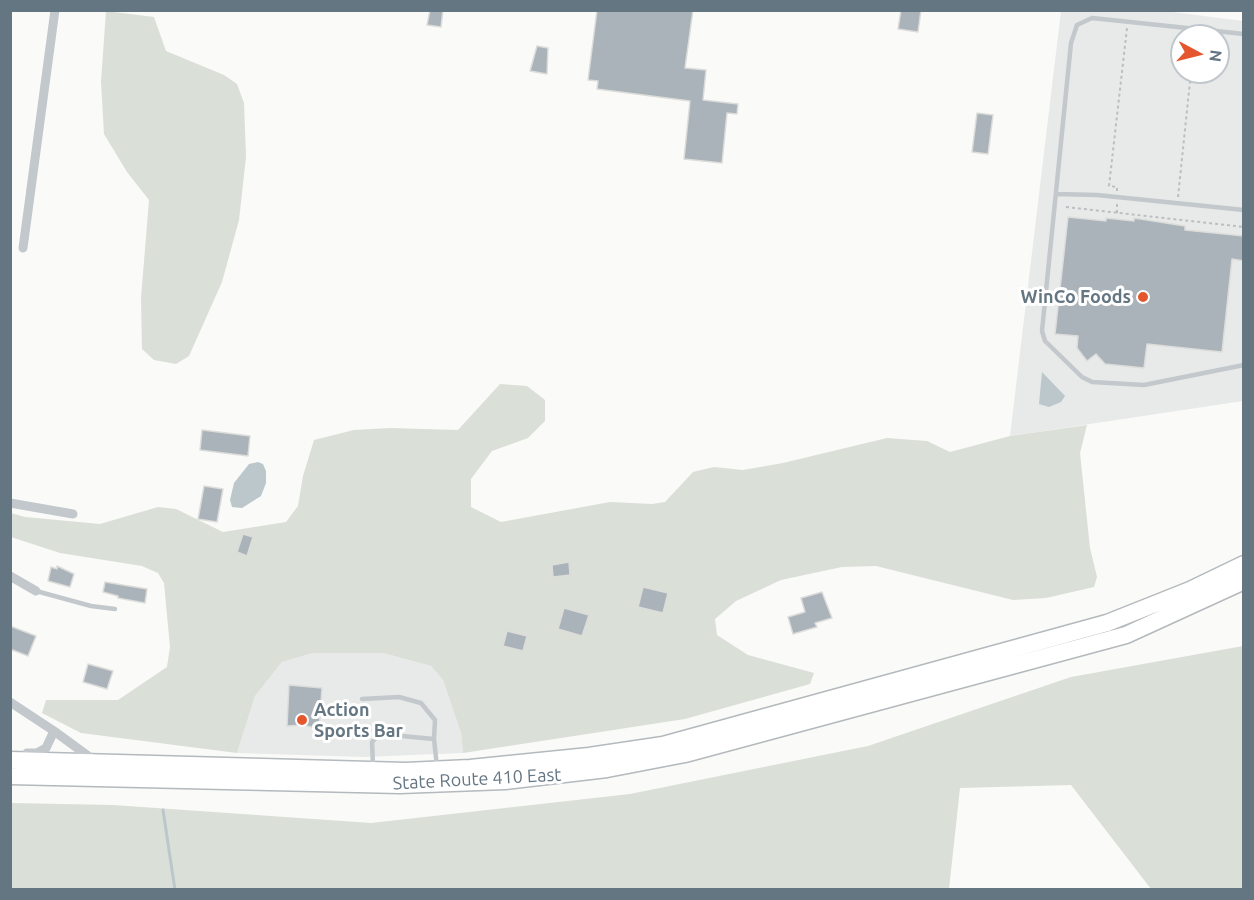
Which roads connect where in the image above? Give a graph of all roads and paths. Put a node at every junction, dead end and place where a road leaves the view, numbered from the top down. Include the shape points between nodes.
1 (55, 10) edge
2 (1127, 21) junction
3 (1244, 33) edge
4 (1190, 84) edge
5 (1056, 194) junction
6 (1117, 196) junction
7 (1177, 203) junction
8 (1066, 207) dead end
9 (1244, 210) edge
10 (1117, 213) junction
11 (1176, 219) junction
12 (1244, 227) edge
13 (23, 248) dead end
14 (1244, 365) edge
15 (10, 503) edge
16 (73, 514) dead end
17 (1244, 552) edge
18 (1244, 564) edge
19 (10, 576) edge
20 (1244, 581) edge
21 (36, 591) joint
22 (115, 609) dead end
23 (1014, 648) junction
24 (932, 680) junction
25 (362, 699) dead end
26 (10, 702) edge
27 (54, 731) junction
28 (434, 739) junction
29 (10, 753) edge
30 (10, 760) edge
31 (97, 762) junction
32 (373, 770) junction
33 (437, 770) junction
34 (10, 776) edge

1 - 13 street
2 - 3 lane
2 - 5 lane via 1088,18 1074,30
2 - 6 path via 1109,186 1117,187
4 - 7 path
5 - 6 lane
5 - 14 lane via 1042,331 1045,341 1082,377 1092,382 1144,385
6 - 7 lane
6 - 10 path
7 - 9 lane
7 - 11 path
8 - 10 path
10 - 11 path
11 - 12 path
15 - 16 street
17 - 23 highway via 1159,594
18 - 23 highway via 1150,608
19 - 21 street
20 - 24 highway via 1126,635
21 - 22 lane
23 - 24 highway
24 - 33 highway, State Route 410 East via 663,745
24 - 34 highway, State Route 410 East via 685,754 538,778 400,785
25 - 28 lane via 399,697 421,703 435,720
26 - 27 street
27 - 29 street via 44,750
27 - 31 street
28 - 32 lane via 380,734 372,742
28 - 33 lane
30 - 31 highway, State Route 410 East
31 - 32 highway, State Route 410 East
32 - 33 highway, State Route 410 East

